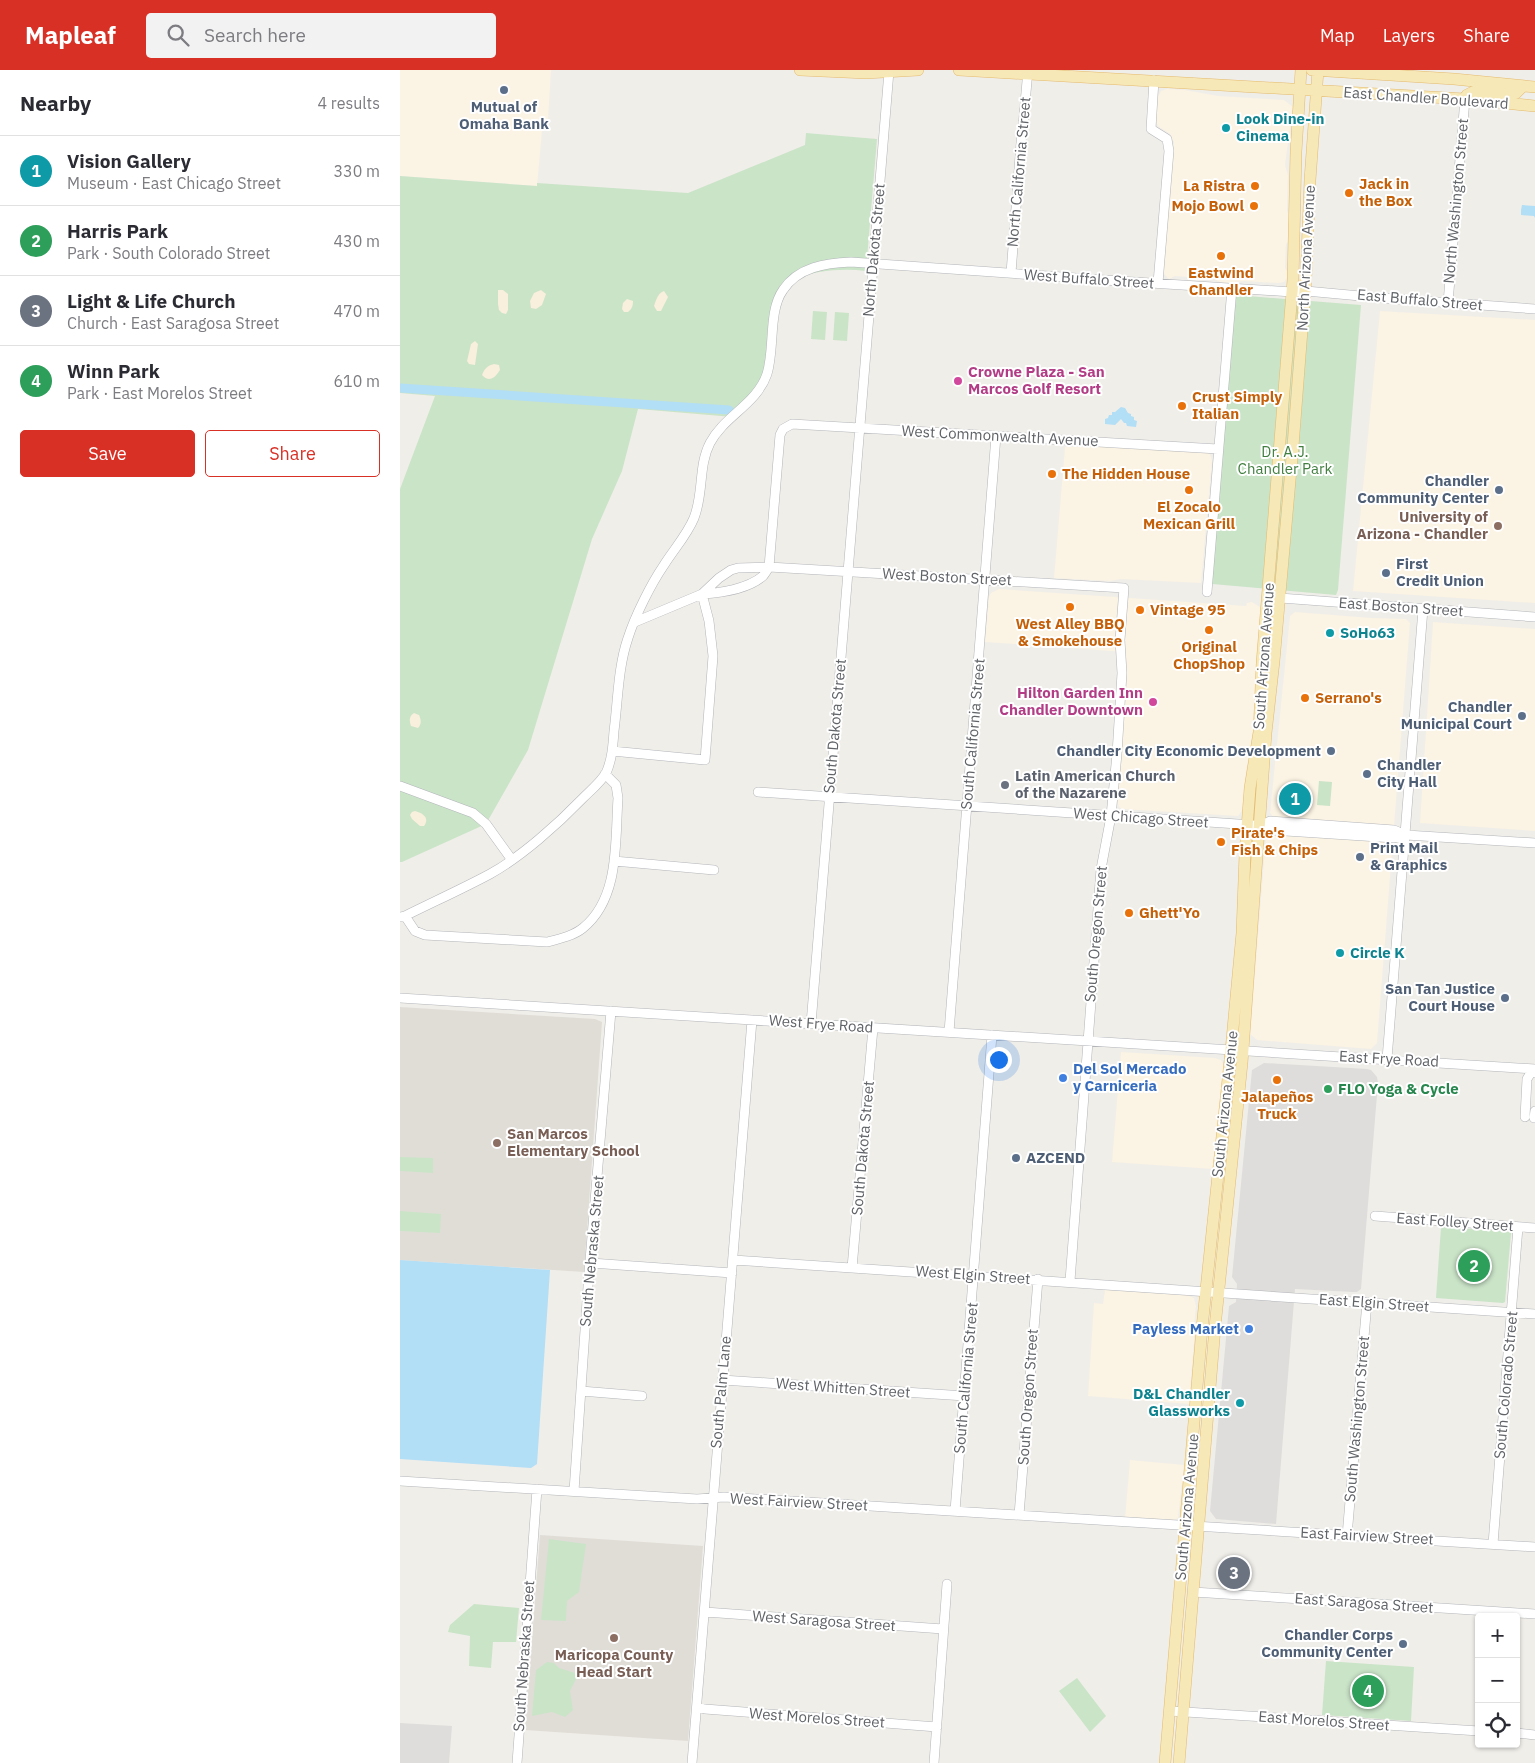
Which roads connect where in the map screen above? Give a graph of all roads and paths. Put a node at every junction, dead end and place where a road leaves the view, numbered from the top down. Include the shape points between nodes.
1 (800, 70) edge
2 (918, 70) edge
3 (959, 70) edge
4 (1301, 70) edge
5 (1312, 70) edge
6 (1318, 70) edge
7 (889, 71) edge
8 (1028, 72) edge
9 (1456, 74) edge
10 (1154, 80) junction
11 (1523, 86) junction
12 (1535, 87) edge
13 (1300, 90) junction
14 (1317, 90) junction
15 (1465, 99) junction
16 (1535, 106) edge
17 (873, 264) junction
18 (1011, 273) junction
19 (1158, 283) junction
20 (1232, 288) junction
21 (1306, 291) junction
22 (1292, 292) junction
23 (1448, 303) junction
24 (1535, 309) edge
25 (858, 429) junction
26 (996, 436) junction
27 (1279, 445) joint
28 (1293, 446) joint
29 (1218, 449) junction
30 (769, 566) junction
31 (848, 572) junction
32 (985, 580) junction
33 (1124, 588) joint
34 (1207, 592) dead end
35 (702, 594) junction
36 (1267, 597) junction
37 (1280, 598) junction
38 (1423, 609) junction
39 (1535, 617) edge
40 (635, 622) junction
41 (612, 752) junction
42 (605, 774) junction
43 (400, 786) edge
44 (758, 792) dead end
45 (830, 797) junction
46 (967, 806) junction
47 (1111, 816) junction
48 (1253, 826) junction
49 (1406, 835) junction
50 (1535, 843) edge
51 (512, 860) junction
52 (614, 861) junction
53 (714, 870) dead end
54 (402, 916) edge
55 (400, 998) edge
56 (611, 1011) junction
57 (752, 1020) junction
58 (811, 1024) junction
59 (873, 1028) junction
60 (949, 1032) junction
61 (992, 1035) junction
62 (1088, 1041) junction
63 (1237, 1050) junction
64 (1388, 1058) junction
65 (1534, 1070) edge
66 (1233, 1091) junction
67 (1535, 1110) edge
68 (1525, 1117) dead end
69 (1534, 1118) edge
70 (1224, 1121) junction
71 (1236, 1122) junction
72 (1376, 1216) dead end
73 (1518, 1227) junction
74 (1535, 1228) edge
75 (733, 1260) junction
76 (591, 1263) junction
77 (852, 1268) junction
78 (732, 1273) junction
79 (974, 1276) junction
80 (1038, 1279) junction
81 (1070, 1281) junction
82 (1212, 1291) junction
83 (1367, 1302) junction
84 (1512, 1312) junction
85 (1535, 1314) edge
86 (722, 1380) junction
87 (581, 1391) junction
88 (642, 1396) dead end
89 (965, 1396) junction
90 (400, 1481) edge
91 (537, 1489) junction
92 (574, 1491) junction
93 (712, 1498) junction
94 (955, 1511) junction
95 (1019, 1515) junction
96 (1185, 1525) junction
97 (1198, 1526) junction
98 (1347, 1536) junction
99 (1493, 1544) junction
100 (1535, 1547) edge
101 (947, 1584) dead end
102 (1193, 1592) junction
103 (704, 1612) junction
104 (1535, 1614) edge
105 (944, 1629) junction
106 (697, 1707) junction
107 (1170, 1710) junction
108 (1183, 1711) junction
109 (937, 1726) junction
110 (1475, 1731) edge
111 (1520, 1733) edge
112 (1535, 1735) edge
113 (516, 1763) edge
114 (692, 1763) edge
115 (934, 1763) edge
116 (1165, 1763) edge
117 (1179, 1763) edge

1 - 7 main road
2 - 7 main road
3 - 8 main road, East Chandler Boulevard
4 - 13 main road, North Arizona Avenue
5 - 6 main road, East Chandler Boulevard
6 - 9 main road, East Chandler Boulevard
6 - 14 main road, North Arizona Avenue
7 - 17 street, North Dakota Street
8 - 10 main road, East Chandler Boulevard
8 - 18 street, North California Street
9 - 11 main road, East Chandler Boulevard
10 - 13 main road, East Chandler Boulevard
10 - 19 street via 1151,129 1167,139 1169,151
11 - 12 main road, East Chandler Boulevard
11 - 15 main road via 1516,93 1473,92
13 - 14 main road, East Chandler Boulevard
13 - 22 main road, North Arizona Avenue
14 - 15 main road, East Chandler Boulevard
14 - 21 main road, North Arizona Avenue
15 - 16 main road, East Chandler Boulevard
15 - 23 street, North Washington Street
17 - 18 street, West Buffalo Street
17 - 25 street, North Dakota Street
17 - 40 street, West Buffalo Street via 820,265 802,272 782,291 773,322 767,375 755,395 723,424 711,442 703,460 694,517 656,577
18 - 19 street, West Buffalo Street
19 - 20 street, West Buffalo Street
20 - 22 street, West Buffalo Street
20 - 29 street
21 - 22 street, West Buffalo Street
21 - 23 street, East Buffalo Street
21 - 28 main road, North Arizona Avenue
22 - 27 main road, North Arizona Avenue
23 - 24 street, East Buffalo Street
25 - 26 street, West Commonwealth Avenue
25 - 30 street, West Commonwealth Avenue via 792,424 783,429
25 - 31 street, South Dakota Street
26 - 29 street, West Commonwealth Avenue
26 - 32 street, South California Street
27 - 36 main road, South Arizona Avenue
28 - 37 main road, South Arizona Avenue
29 - 34 street
30 - 31 street, West Boston Street
30 - 35 street, West Boston Street via 731,570
30 - 35 street, West Boston Street via 763,576 747,585
31 - 32 street, West Boston Street
31 - 45 street, South Dakota Street
32 - 33 street, West Boston Street
32 - 46 street, South California Street
33 - 47 street, South Oregon Street via 1120,640 1122,673
35 - 40 street, West Boston Street
35 - 41 street via 713,656 705,760
36 - 37 street, East Boston Street
36 - 48 main road, South Arizona Avenue via 1259,732 1251,774
37 - 38 street, East Boston Street
37 - 48 main road, South Arizona Avenue
38 - 39 street, East Boston Street
38 - 49 street
40 - 41 street, West Buffalo Street via 623,653
41 - 42 street, West Buffalo Street
42 - 51 street via 574,808
42 - 52 street via 616,785 618,798
43 - 51 street via 473,813 486,824
44 - 45 street, West Chicago Street
45 - 46 street, West Chicago Street
45 - 58 street, South Dakota Street
46 - 47 street, West Chicago Street
46 - 60 street, South California Street
47 - 48 street, West Chicago Street
47 - 62 street, South Oregon Street via 1101,869
48 - 49 street, West Chicago Street via 1270,830 1394,838
48 - 63 main road, South Arizona Avenue
49 - 50 street, West Chicago Street
49 - 64 street
51 - 54 street
52 - 53 street
52 - 54 street via 606,898 593,919 582,929 547,942 425,935 415,931
55 - 56 street, West Frye Road
56 - 57 street, West Frye Road
56 - 76 street, South Nebraska Street
57 - 58 street, West Frye Road
57 - 75 street, South Palm Lane
58 - 59 street, West Frye Road
59 - 60 street, West Frye Road
59 - 77 street, South Dakota Street
60 - 61 street, West Frye Road
61 - 62 street, West Frye Road
61 - 79 street, South California Street
62 - 63 street, West Frye Road
62 - 81 street, South Oregon Street
63 - 64 street, East Frye Road
63 - 66 main road, South Arizona Avenue
64 - 65 street, East Frye Road
65 - 68 street via 1527,1078
66 - 70 main road, South Arizona Avenue
66 - 71 main road, South Arizona Avenue
67 - 69 street
70 - 71 main road
70 - 82 main road, South Arizona Avenue
71 - 82 main road, South Arizona Avenue
72 - 73 street, East Folley Street
73 - 74 street, East Folley Street
73 - 84 street, South Colorado Street
75 - 77 street, West Elgin Street
75 - 78 street, South Palm Lane
76 - 78 street
76 - 87 street, South Nebraska Street
77 - 79 street, West Elgin Street
78 - 86 street, South Palm Lane
79 - 80 street, West Elgin Street
79 - 89 street, South California Street
80 - 81 street, West Elgin Street
80 - 95 street, South Oregon Street
81 - 82 street, West Elgin Street
82 - 83 street, East Elgin Street
82 - 96 main road, South Arizona Avenue
82 - 97 main road, South Arizona Avenue
83 - 84 street, East Elgin Street
83 - 98 street, South Washington Street
84 - 85 street, East Elgin Street
84 - 99 street, South Colorado Street
86 - 89 street, West Whitten Street
86 - 93 street, South Palm Lane
87 - 88 street
87 - 92 street, South Nebraska Street
89 - 94 street, South California Street
90 - 91 street, West Fairview Street
91 - 92 street, West Fairview Street
91 - 113 street, South Nebraska Street
92 - 93 street, West Fairview Street
93 - 94 street, West Fairview Street
93 - 103 street, South Palm Lane
94 - 95 street, West Fairview Street
95 - 96 street, West Fairview Street
96 - 97 street, West Fairview Street
96 - 107 main road, South Arizona Avenue
97 - 98 street, East Fairview Street
97 - 102 main road, South Arizona Avenue
98 - 99 street, East Fairview Street
99 - 100 street, East Fairview Street
101 - 105 street
102 - 104 street, East Saragosa Street
102 - 108 main road, South Arizona Avenue
103 - 105 street, West Saragosa Street
103 - 106 street, South Palm Lane
105 - 109 street
106 - 109 street, West Morelos Street
106 - 114 street, South Palm Lane
107 - 108 street, East Morelos Street
107 - 116 main road, South Arizona Avenue
108 - 110 street, East Morelos Street
108 - 117 main road, South Arizona Avenue
109 - 115 street
111 - 112 street

